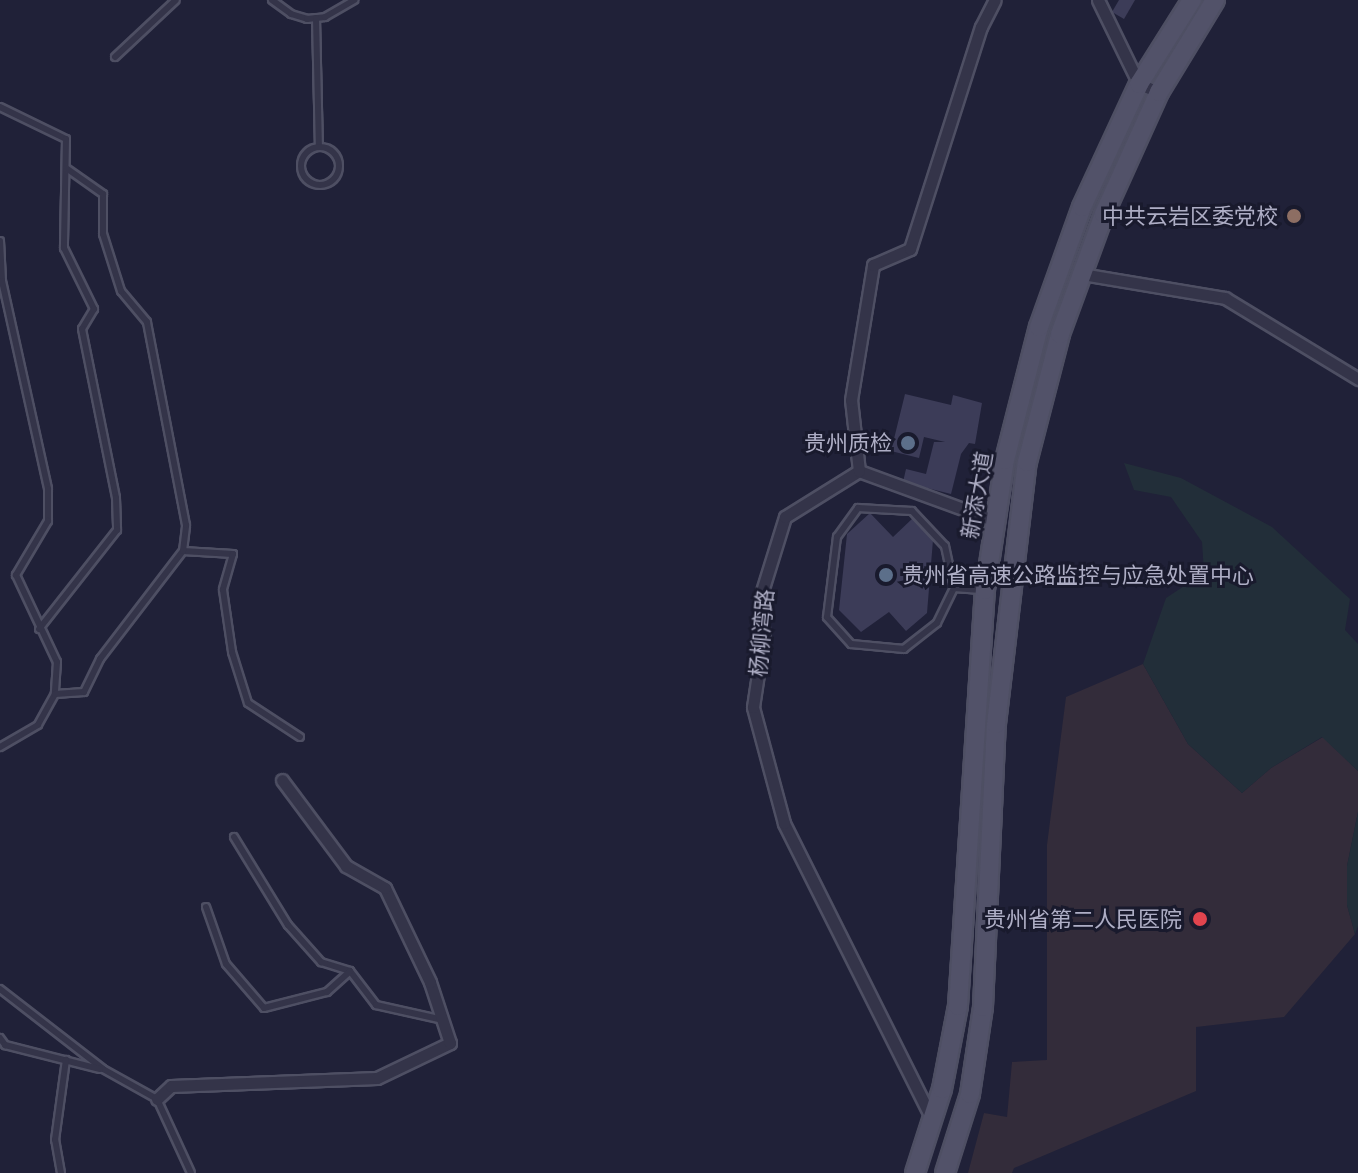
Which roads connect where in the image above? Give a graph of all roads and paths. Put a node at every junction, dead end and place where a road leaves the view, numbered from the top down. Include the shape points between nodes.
1 (176, 0) edge
2 (272, 0) edge
3 (354, 0) edge
4 (995, 0) edge
5 (1098, 0) edge
6 (1192, 0) edge
7 (1215, 0) edge
8 (316, 18) junction
9 (115, 57) dead end
10 (1139, 84) junction
11 (1159, 92) junction
12 (0, 107) edge
13 (319, 147) junction
14 (66, 168) junction
15 (0, 241) edge
16 (1082, 274) junction
17 (1358, 379) edge
18 (859, 471) junction
19 (996, 521) junction
20 (183, 551) junction
21 (954, 588) junction
22 (985, 590) junction
23 (39, 629) junction
24 (55, 694) junction
25 (300, 737) dead end
26 (0, 747) edge
27 (282, 780) dead end
28 (234, 837) dead end
29 (206, 907) dead end
30 (350, 971) junction
31 (0, 989) edge
32 (443, 1020) junction
33 (2, 1043) edge
34 (66, 1060) junction
35 (103, 1069) junction
36 (157, 1099) junction
37 (933, 1119) junction
38 (61, 1173) edge
39 (191, 1173) edge
40 (915, 1173) edge
41 (945, 1173) edge

1 - 9 lane
2 - 8 lane via 291,14
3 - 8 lane via 341,11
4 - 18 street via 981,27 910,249 873,265 851,400
5 - 10 street
6 - 10 main road, 新添大道
7 - 11 main road, 新添大道
8 - 13 lane
10 - 11 street
10 - 19 main road, 新添大道 via 1082,207 1039,327 1005,460
11 - 16 main road, 新添大道
12 - 14 lane via 66,139
13 - 13 lane via 308,151 300,167 310,183 322,186 338,175 339,162 332,151
14 - 20 lane via 103,194 103,234 121,291 147,322 186,525
14 - 23 lane via 64,248 94,309 82,329 116,498 117,530
15 - 23 lane via 2,281 48,489 48,521 16,575
16 - 17 street via 1225,298
16 - 41 main road, 新添大道 via 1027,462 996,724 983,1007 970,1094
18 - 19 street
18 - 37 street, 杨柳湾路 via 785,517 759,601 764,634 753,707 784,823
19 - 22 main road, 新添大道
20 - 24 lane via 100,659 84,692
20 - 25 lane via 233,554 223,590 232,652 248,703
21 - 21 lane via 945,546 912,511 858,508 837,537 827,617 851,644 904,649 937,623
21 - 22 lane
22 - 37 main road, 新添大道 via 958,1006
23 - 24 lane via 57,662
24 - 26 lane via 38,725
27 - 32 street via 346,866 385,888
28 - 30 lane via 288,925 321,962
29 - 30 lane via 226,964 264,1008 327,992
30 - 32 lane via 376,1005
31 - 35 lane
32 - 36 street via 450,1043 377,1078 171,1086
33 - 34 lane
34 - 35 lane
34 - 38 lane via 55,1140
35 - 36 lane
36 - 39 lane
37 - 40 main road, 新添大道

